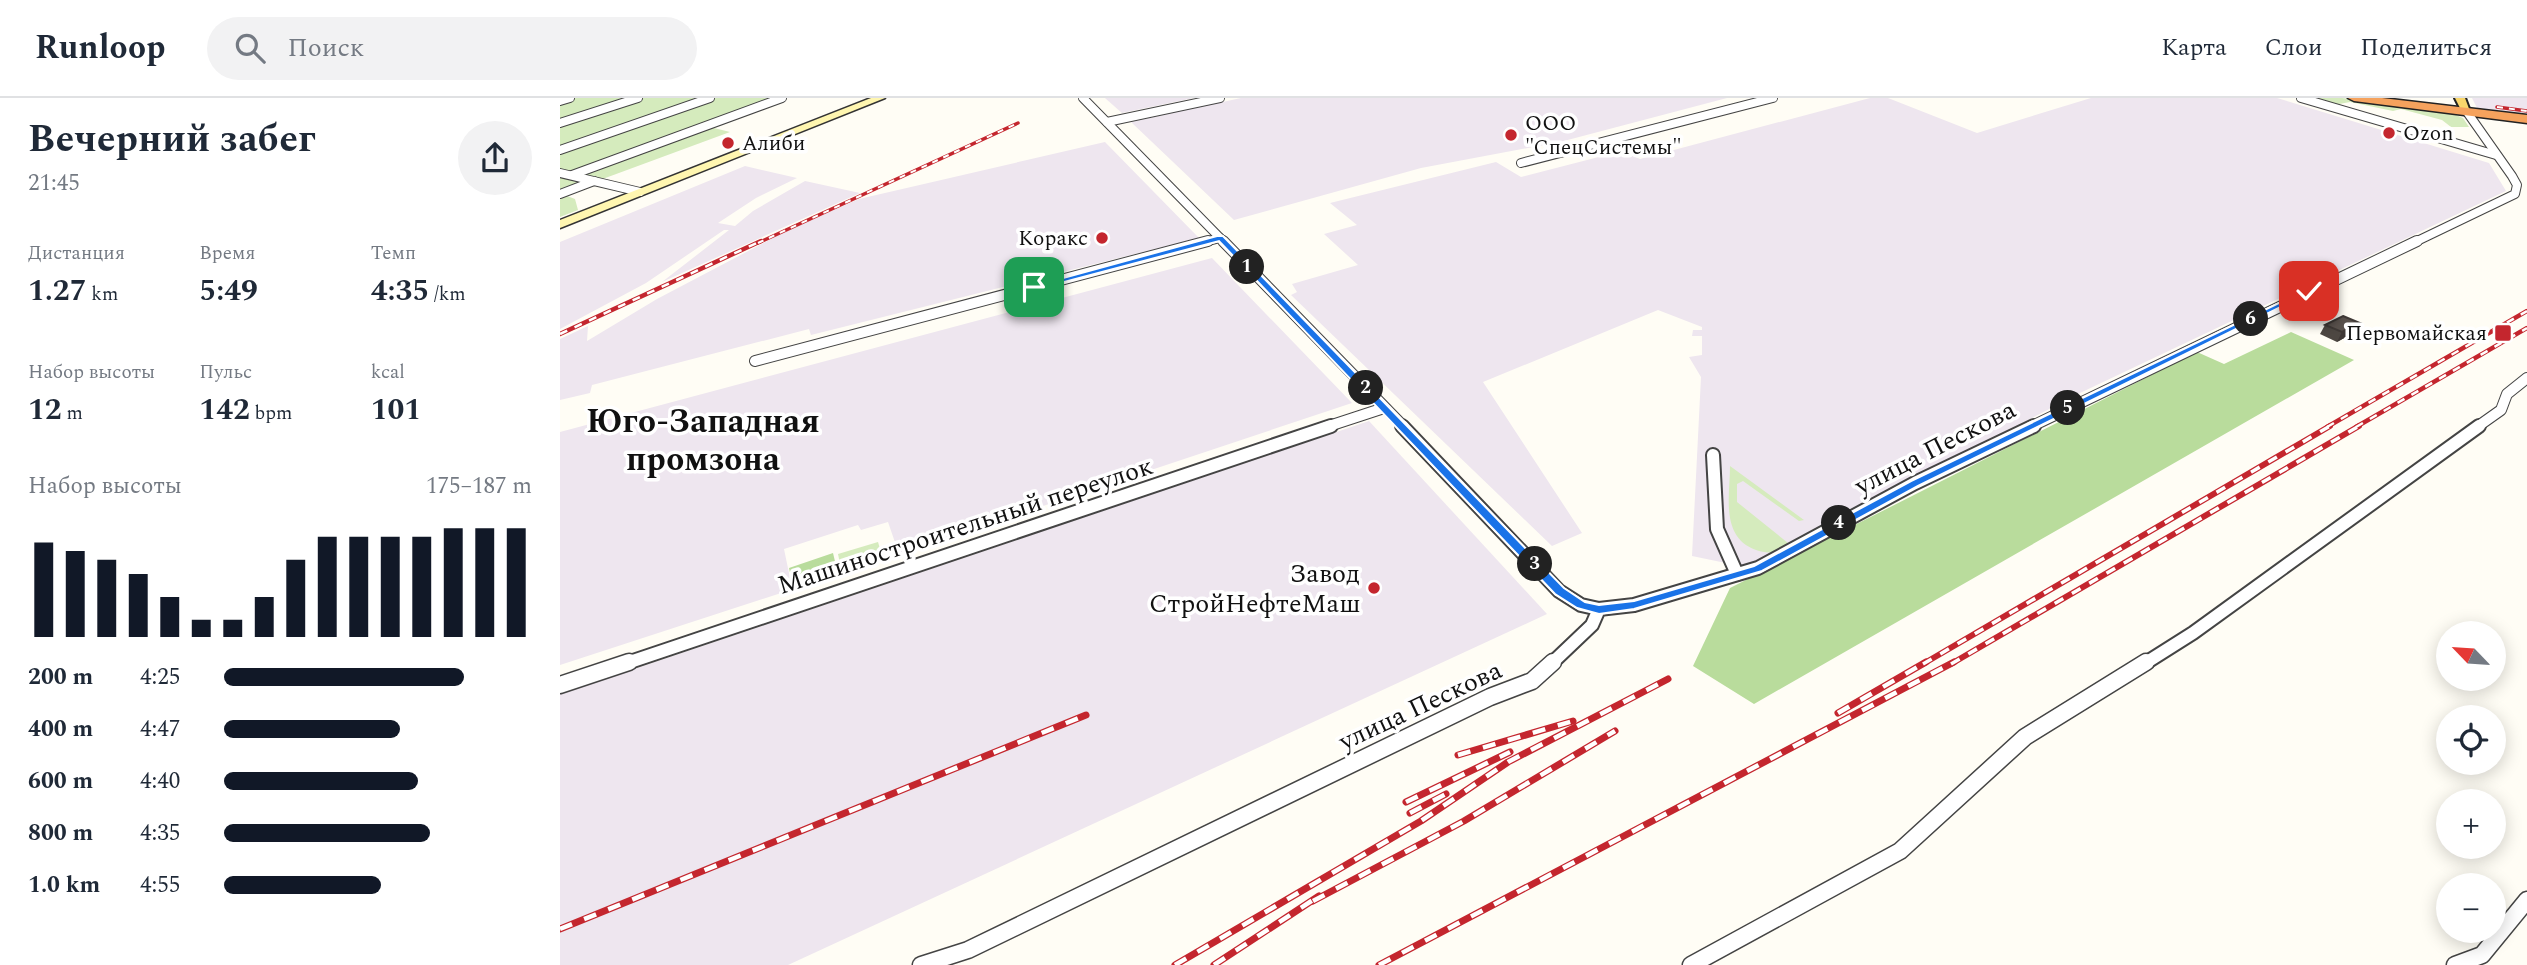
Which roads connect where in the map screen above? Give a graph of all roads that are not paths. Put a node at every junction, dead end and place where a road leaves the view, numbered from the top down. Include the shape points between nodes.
1 (570, 98) edge
2 (638, 98) edge
3 (710, 98) edge
4 (782, 98) edge
5 (875, 98) edge
6 (1083, 98) edge
7 (1220, 98) edge
8 (1773, 98) edge
9 (2301, 98) edge
10 (2354, 98) edge
11 (2373, 98) edge
12 (560, 102) edge
13 (2464, 107) edge
14 (2527, 118) edge
15 (1107, 122) junction
16 (560, 123) edge
17 (560, 150) edge
18 (2496, 155) junction
19 (1521, 163) dead end
20 (560, 173) edge
21 (572, 175) junction
22 (594, 181) junction
23 (640, 192) junction
24 (560, 194) edge
25 (560, 225) edge
26 (1220, 238) junction
27 (755, 361) dead end
28 (2524, 384) edge
29 (1384, 408) junction
30 (1713, 455) dead end
31 (1737, 574) junction
32 (1599, 609) junction
33 (560, 685) edge
34 (2527, 900) edge
35 (920, 965) edge
36 (1691, 965) edge
37 (2455, 965) edge

1 - 12 street
2 - 16 street
3 - 17 street
4 - 21 street
5 - 23 street
6 - 15 street
7 - 15 street
8 - 19 street
9 - 18 street
10 - 13 highway
11 - 13 highway
13 - 14 highway
13 - 18 street, улица Пескова
15 - 26 street
18 - 31 street, улица Пескова via 2517,185 2515,194 2091,397 1758,568
20 - 21 street
21 - 22 street
22 - 23 street
22 - 24 street
23 - 25 street
26 - 27 street
26 - 29 street
28 - 36 street via 2507,394 2501,410 2193,633 2025,737 1900,851
29 - 32 street via 1559,591 1581,605
29 - 33 street, Машиностроительный переулок
30 - 31 street via 1713,520 1720,546
31 - 32 street, улица Пескова via 1634,605
32 - 35 street, улица Пескова via 1592,625 1532,681 1490,697 968,950
34 - 37 street via 2482,955

